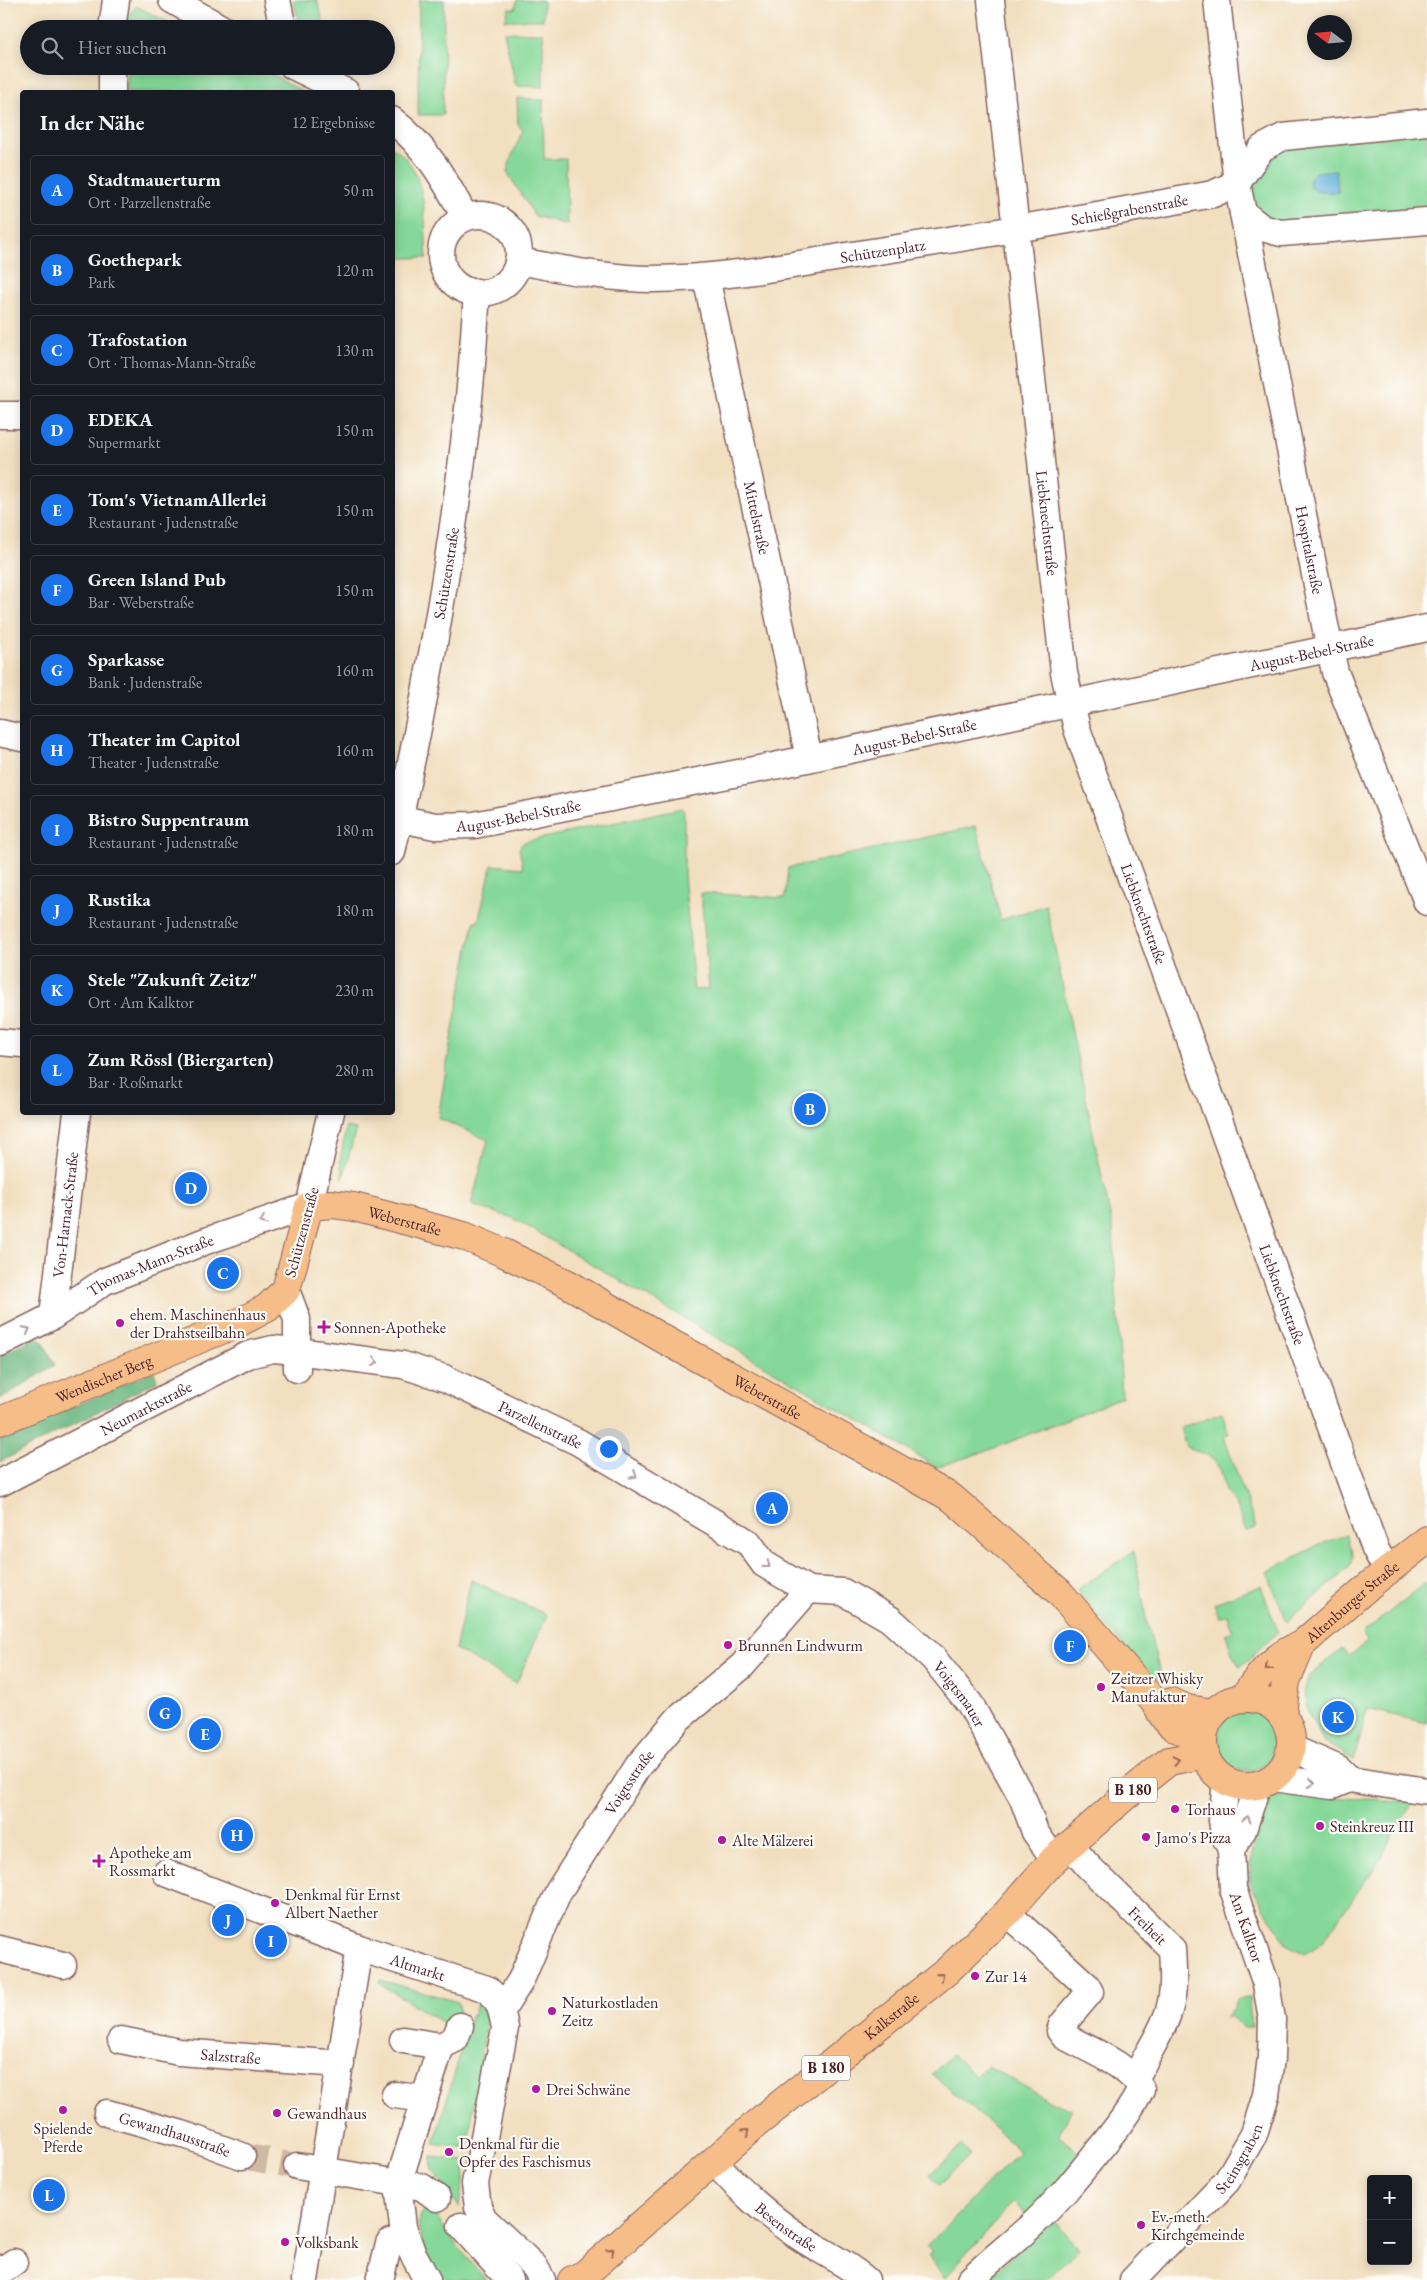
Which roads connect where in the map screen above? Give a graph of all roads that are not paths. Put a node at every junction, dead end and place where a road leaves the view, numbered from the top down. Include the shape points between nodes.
1 (116, 0) edge
2 (172, 0) edge
3 (277, 0) edge
4 (991, 0) edge
5 (1217, 0) edge
6 (113, 20) edge
7 (207, 20) edge
8 (281, 20) edge
9 (112, 75) edge
10 (311, 75) edge
11 (112, 90) edge
12 (342, 90) edge
13 (395, 122) edge
14 (1427, 122) edge
15 (1237, 183) junction
16 (1243, 212) junction
17 (465, 217) junction
18 (1427, 221) edge
19 (1017, 230) junction
20 (518, 261) junction
21 (706, 277) junction
22 (477, 292) junction
23 (0, 415) edge
24 (20, 415) edge
25 (1427, 628) edge
26 (1330, 650) junction
27 (1070, 704) junction
28 (0, 733) edge
29 (20, 738) edge
30 (809, 758) junction
31 (396, 818) edge
32 (1427, 902) edge
33 (0, 1042) edge
34 (20, 1044) edge
35 (77, 1115) edge
36 (330, 1115) edge
37 (309, 1206) junction
38 (286, 1290) junction
39 (53, 1316) junction
40 (0, 1344) edge
41 (297, 1360) junction
42 (0, 1421) edge
43 (0, 1483) edge
44 (1427, 1540) edge
45 (1387, 1571) junction
46 (808, 1590) junction
47 (1301, 1645) junction
48 (1243, 1698) junction
49 (1158, 1706) junction
50 (1214, 1713) junction
51 (1282, 1715) junction
52 (1204, 1746) junction
53 (1291, 1748) junction
54 (1349, 1780) junction
55 (1226, 1781) junction
56 (1265, 1782) junction
57 (1427, 1790) edge
58 (1231, 1850) junction
59 (1062, 1852) junction
60 (166, 1873) dead end
61 (1007, 1913) junction
62 (359, 1948) junction
63 (0, 1949) edge
64 (63, 1965) dead end
65 (1270, 2002) joint
66 (502, 2010) junction
67 (460, 2026) dead end
68 (121, 2040) dead end
69 (403, 2040) dead end
70 (441, 2046) junction
71 (340, 2064) junction
72 (1136, 2080) junction
73 (395, 2095) dead end
74 (425, 2099) junction
75 (107, 2113) dead end
76 (242, 2156) tunnel mouth
77 (714, 2161) junction
78 (297, 2166) tunnel mouth
79 (323, 2172) junction
80 (398, 2184) junction
81 (458, 2214) junction
82 (389, 2240) junction
83 (305, 2280) edge
84 (380, 2280) edge
85 (427, 2280) edge
86 (510, 2280) edge
87 (542, 2280) edge
88 (572, 2280) edge
89 (866, 2280) edge
90 (970, 2280) edge
91 (1133, 2280) edge

1 - 6 street
2 - 7 street
3 - 8 street
4 - 19 street
5 - 15 street, Hospitalstraße
9 - 11 street
10 - 12 street
13 - 17 street via 422,147 445,179
14 - 15 street via 1283,137 1262,148
15 - 16 street, Hospitalstraße
15 - 19 street, Schießgrabenstraße via 1213,194
16 - 18 street via 1262,228 1281,233
16 - 26 street, Hospitalstraße
17 - 20 street via 493,216 505,223 515,236 520,251
17 - 22 street via 453,225 445,237 441,250 443,266 451,280 464,290
19 - 21 street, Schützenplatz
19 - 27 street, Liebknechtstraße via 1064,673
20 - 21 street, Schützenplatz via 582,273 652,279
20 - 22 street via 509,281 496,290
21 - 30 street, Mittelstraße
22 - 31 street, Schützenstraße via 468,414 452,535 431,660
23 - 24 street
25 - 26 street, August-Bebel-Straße
26 - 27 street, August-Bebel-Straße
26 - 32 street, Hospitalstraße via 1335,672
27 - 30 street, August-Bebel-Straße
27 - 45 street, Liebknechtstraße via 1368,1530
28 - 29 street
30 - 31 street, August-Bebel-Straße via 474,825 447,827
33 - 34 street
35 - 39 street, Von-Harnack-Straße
36 - 37 street, Schützenstraße
37 - 38 main road, Schützenstraße
37 -> 39 street, Thomas-Mann-Straße via 203,1242 106,1281
37 - 49 main road, Weberstraße via 332,1204 354,1207 464,1236 504,1253 568,1284 952,1498 1059,1592
38 - 41 street, Schützenstraße via 297,1320
38 - 42 main road, Wendischer Berg via 267,1308 238,1323
40 -> 39 street, Thomas-Mann-Straße
41 - 43 street, Neumarktstraße via 273,1349 248,1355
41 -> 46 street, Parzellenstraße via 403,1365 444,1378 586,1447 749,1543 764,1564
44 - 45 main road, Altenburger Straße
45 - 47 main road, Altenburger Straße
46 - 59 street, Voigtsmauer via 844,1592 890,1619 933,1658 970,1704 1023,1799 1035,1832
46 - 66 street, Voigtsstraße via 742,1666 678,1719 638,1766 558,1892 521,1980
47 -> 48 main road, Altenburger Straße via 1284,1651 1258,1676
47 - 51 main road, Altenburger Straße via 1286,1681
48 - 50 main road via 1227,1703
48 - 51 main road via 1265,1702
49 - 50 main road via 1172,1702 1187,1709
49 - 52 main road, Weberstraße via 1162,1717
50 - 52 main road via 1207,1724
51 - 53 main road via 1290,1734
52 - 55 main road via 1212,1770
59 -> 52 main road, Kalkstraße / B 180 via 1169,1761
53 - 54 street via 1339,1769
53 - 56 main road via 1285,1765
56 -> 54 street via 1332,1786
54 - 57 street
55 - 56 main road via 1241,1786
55 - 58 street, Am Kalktor via 1222,1820
58 -> 56 street
58 - 65 street, Am Kalktor via 1233,1889
59 - 61 main road, Kalkstraße / B 180
59 - 72 street, Freiheit via 1088,1866 1172,1949 1174,1976 1170,2010
60 - 62 street, Altmarkt
61 - 72 street via 1090,1992 1062,2025 1060,2032
77 -> 61 main road, Kalkstraße / B 180 via 947,1971
62 - 66 street, Altmarkt via 487,1989 496,1997
62 - 71 street
63 - 64 street
65 - 91 street, Steinsgraben via 1273,2039 1269,2077 1247,2149 1227,2181
66 - 81 street via 505,2028 475,2184 478,2208
67 - 70 street via 455,2040
68 - 71 street, Salzstraße via 178,2052
69 - 70 street
70 - 74 street
71 - 79 street
72 - 90 street, Freiheit via 1141,2089 1108,2140 1061,2196
73 - 74 street
74 - 80 street
75 - 76 street, Gewandhausstraße via 182,2134
88 -> 77 main road, Kalkstraße / B 180 via 585,2274
77 - 89 street, Besenstraße via 782,2224
78 - 79 street
79 - 80 street
79 - 83 street
80 - 81 street via 422,2187
80 - 82 street
81 - 86 street
81 - 87 street via 535,2267
82 - 84 street
82 - 85 street via 412,2252

